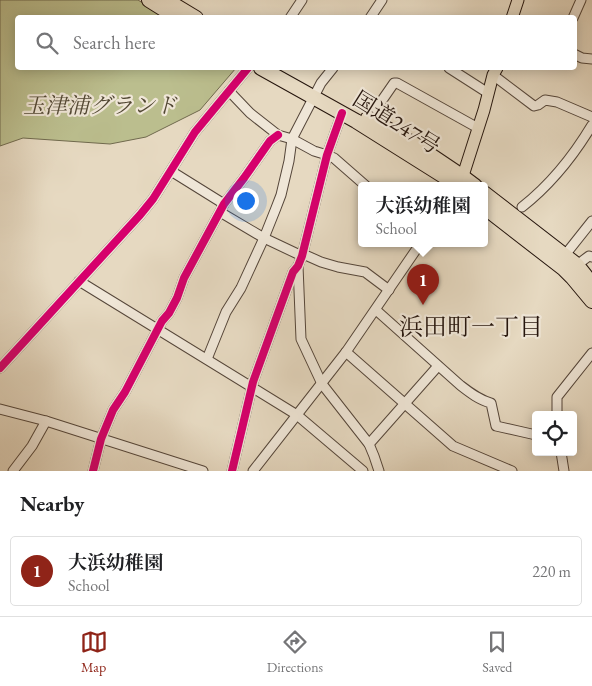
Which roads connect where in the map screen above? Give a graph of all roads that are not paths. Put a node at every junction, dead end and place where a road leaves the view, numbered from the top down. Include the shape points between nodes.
1 (150, 0) edge
2 (166, 0) edge
3 (302, 0) edge
4 (382, 0) edge
5 (518, 0) edge
6 (581, 0) edge
7 (173, 15) edge
8 (191, 15) edge
9 (292, 15) edge
10 (374, 15) edge
11 (513, 15) edge
12 (574, 15) edge
13 (577, 56) edge
14 (592, 59) edge
15 (246, 70) edge
16 (266, 70) edge
17 (284, 70) edge
18 (332, 70) edge
19 (452, 70) edge
20 (495, 71) edge
21 (229, 90) junction
22 (316, 92) junction
23 (488, 93) junction
24 (376, 109) dead end
25 (342, 113) junction
26 (592, 117) edge
27 (592, 126) edge
28 (478, 128) junction
29 (278, 135) junction
30 (292, 139) junction
31 (327, 155) junction
32 (171, 171) junction
33 (361, 182) edge
34 (453, 182) edge
35 (459, 182) edge
36 (460, 182) edge
37 (488, 196) edge
38 (522, 207) dead end
39 (222, 208) junction
40 (488, 210) edge
41 (592, 221) edge
42 (264, 238) junction
43 (418, 247) edge
44 (302, 255) junction
45 (565, 256) junction
46 (592, 257) edge
47 (577, 265) junction
48 (298, 266) junction
49 (79, 281) junction
50 (592, 284) edge
51 (389, 290) junction
52 (592, 301) edge
53 (376, 310) junction
54 (157, 329) junction
55 (346, 352) junction
56 (592, 353) edge
57 (3, 358) edge
58 (207, 359) junction
59 (438, 366) junction
60 (0, 368) edge
61 (322, 384) junction
62 (252, 388) junction
63 (405, 403) junction
64 (0, 409) edge
65 (558, 411) edge
66 (298, 415) junction
67 (46, 421) junction
68 (532, 434) edge
69 (101, 439) junction
70 (369, 444) junction
71 (562, 456) edge
72 (13, 471) edge
73 (93, 471) edge
74 (203, 471) edge
75 (232, 471) edge
76 (253, 471) edge
77 (363, 471) edge
78 (379, 471) edge
79 (512, 471) edge
80 (564, 471) edge

1 - 7 highway
2 - 8 highway
3 - 9 street
4 - 10 street
5 - 11 main road
6 - 12 street
13 - 14 street
15 - 21 street
16 - 22 highway, 国道247号
17 - 22 highway, 国道247号
18 - 22 street
19 - 23 street
20 - 23 main road
20 - 26 street via 534,106 544,100 557,102
21 - 29 street via 250,113
21 - 32 street via 195,132
22 - 25 highway, 国道247号
22 - 30 street
22 - 35 highway, 国道247号 via 414,144
23 - 28 main road
24 - 28 street via 397,83
25 - 31 street
25 - 34 highway, 国道247号
27 - 38 street via 562,167
28 - 36 main road
29 - 30 street
29 - 39 street via 270,141
30 - 31 street via 314,152
30 - 42 street via 281,195
31 - 33 street
31 - 44 street
32 - 39 street
32 - 49 street via 140,215
37 - 45 highway
39 - 42 street
39 - 54 street via 169,313
40 - 52 highway via 564,269
41 - 45 street
42 - 44 street
42 - 58 street via 226,312
43 - 51 street
44 - 48 street
44 - 51 street via 365,272
45 - 47 highway
46 - 47 street
47 - 50 highway
48 - 61 street via 301,338
48 - 62 street
49 - 54 street
49 - 57 street
51 - 53 street
53 - 55 street
53 - 59 street
54 - 58 street
54 - 69 street
55 - 61 street
55 - 63 street
56 - 65 street via 557,397
57 - 60 street
58 - 62 street
59 - 63 street
59 - 68 street via 471,393 491,403 496,426
61 - 66 street
61 - 70 street
62 - 66 street
62 - 75 street
63 - 70 street
63 - 79 street via 456,448
64 - 67 street
66 - 76 street
66 - 77 street
67 - 69 street
67 - 72 street
69 - 73 street
69 - 74 street
70 - 78 street
71 - 80 street

